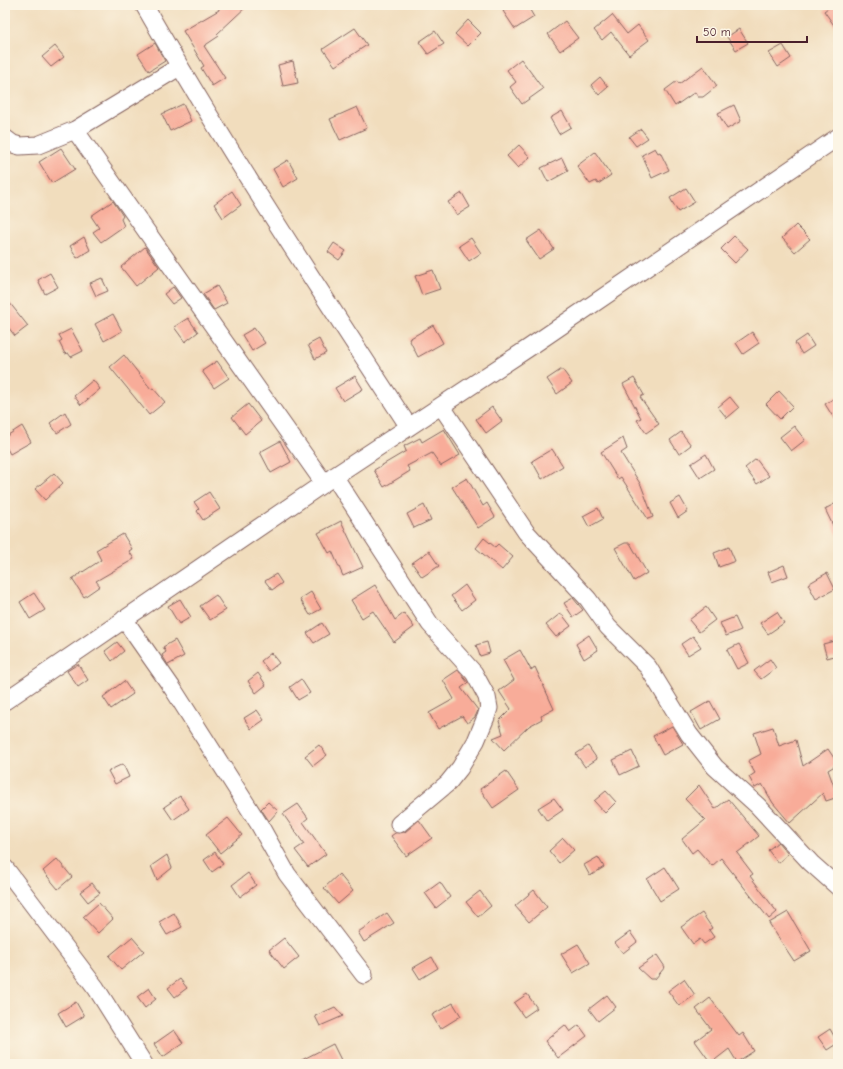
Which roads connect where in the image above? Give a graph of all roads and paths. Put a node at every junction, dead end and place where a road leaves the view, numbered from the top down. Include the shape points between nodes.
1 (144, 5) edge
2 (180, 67) junction
3 (75, 130) junction
4 (838, 137) edge
5 (5, 138) edge
6 (442, 407) junction
7 (409, 427) junction
8 (329, 480) junction
9 (124, 619) junction
10 (5, 701) edge
11 (399, 824) dead end
12 (5, 868) edge
13 (838, 887) edge
14 (364, 975) dead end
15 (144, 1064) edge

1 - 2 street
2 - 3 street
2 - 7 street via 262,204
3 - 5 street via 38,145 20,146
3 - 8 street
4 - 6 street
6 - 7 street
6 - 13 street via 526,532 588,599 608,627 648,667 693,740 715,767 758,806 811,863
7 - 8 street
8 - 9 street
8 - 11 street via 430,624 474,673 487,697 489,708 486,717 460,768 448,783
9 - 10 street
9 - 14 street via 174,689 260,824 287,874
12 - 15 street via 96,988

